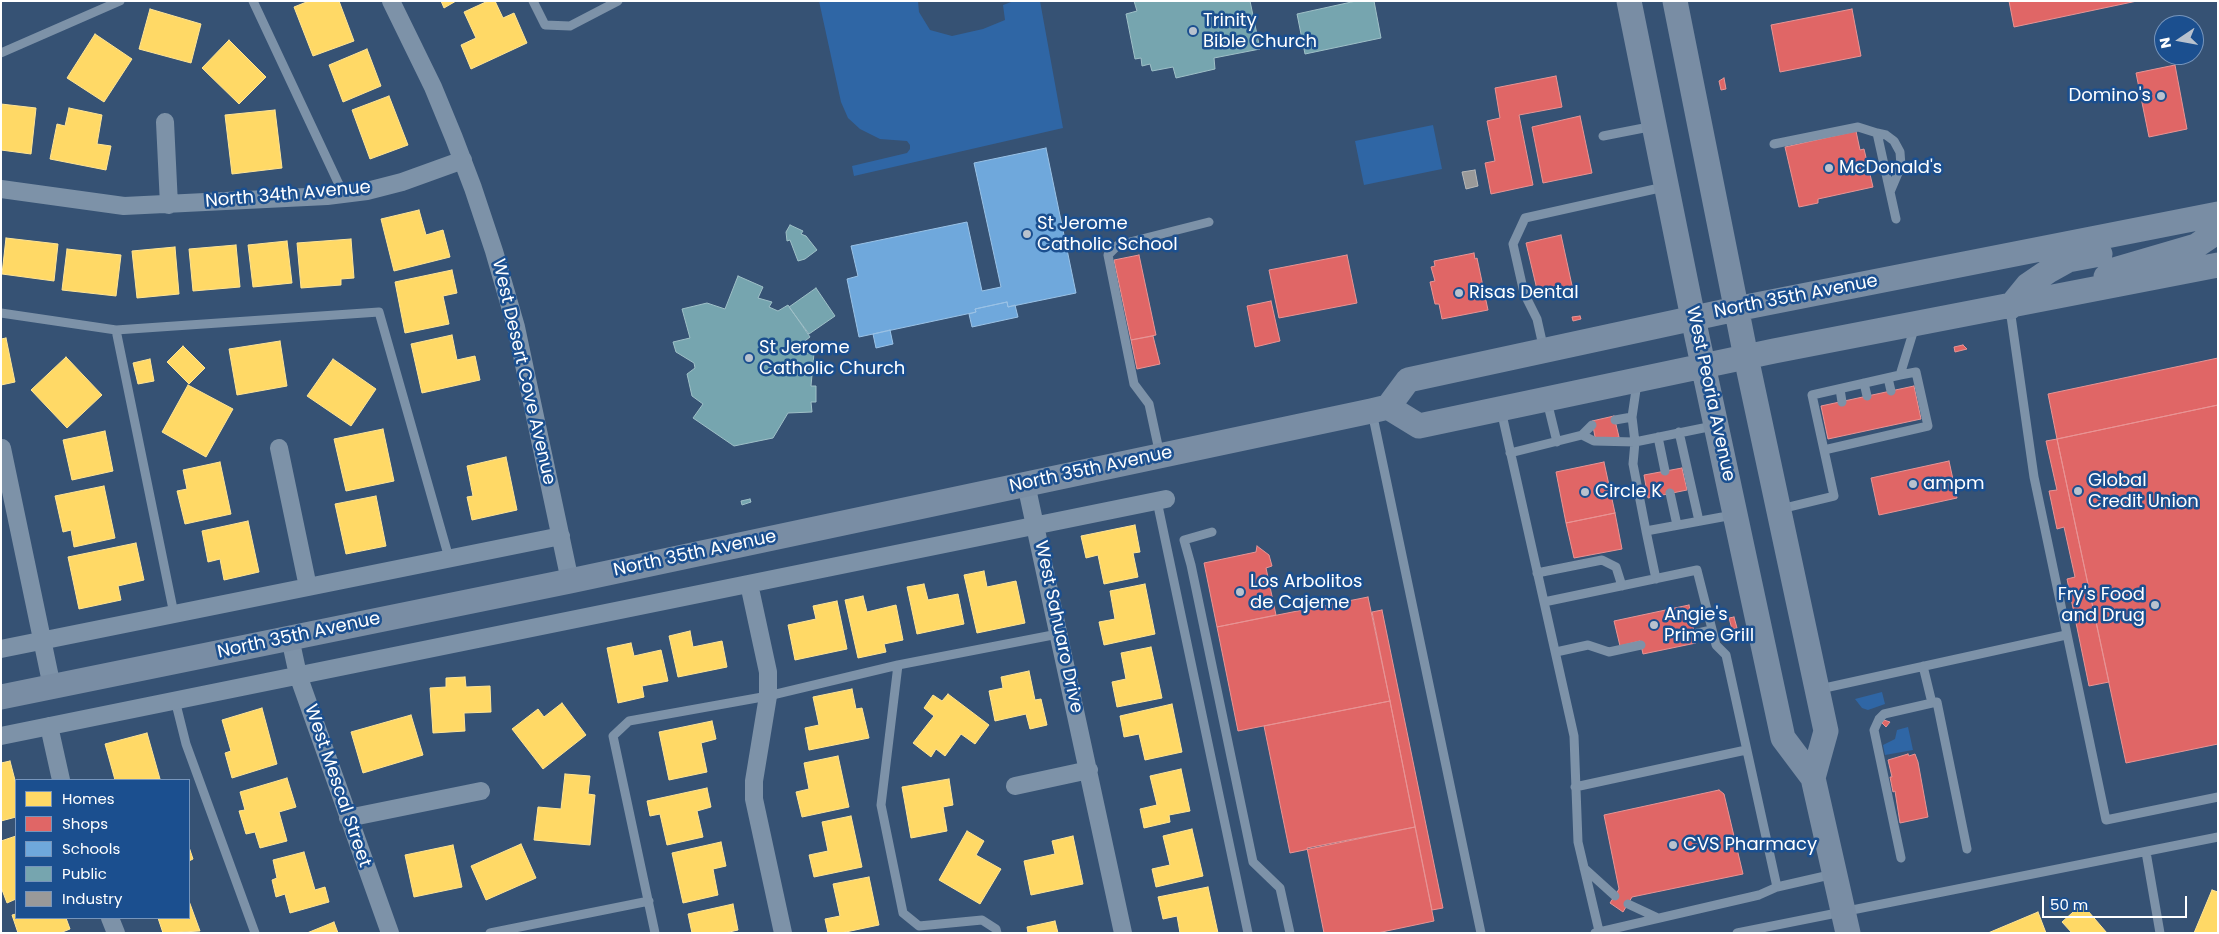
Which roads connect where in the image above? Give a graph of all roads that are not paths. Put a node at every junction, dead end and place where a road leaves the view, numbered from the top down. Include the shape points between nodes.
1 (120, 1) edge
2 (253, 1) edge
3 (391, 1) edge
4 (533, 1) edge
5 (618, 1) edge
6 (1629, 1) edge
7 (1675, 1) edge
8 (1, 53) edge
9 (165, 122) dead end
10 (1654, 126) junction
11 (1877, 133) junction
12 (1603, 136) dead end
13 (1774, 144) dead end
14 (463, 160) junction
15 (1667, 186) junction
16 (1, 189) edge
17 (1890, 192) junction
18 (343, 193) junction
19 (169, 205) junction
20 (2218, 214) edge
21 (1896, 219) dead end
22 (1209, 222) dead end
23 (2170, 224) junction
24 (2218, 231) edge
25 (2218, 265) edge
26 (2088, 291) junction
27 (2010, 306) junction
28 (1736, 309) junction
29 (1, 313) edge
30 (1693, 318) junction
31 (1916, 325) junction
32 (116, 330) junction
33 (1544, 350) junction
34 (1746, 357) junction
35 (1703, 366) junction
36 (1900, 375) junction
37 (1888, 378) junction
38 (1638, 380) junction
39 (1864, 383) junction
40 (1840, 389) junction
41 (1891, 391) dead end
42 (1867, 396) dead end
43 (1547, 400) junction
44 (1842, 402) dead end
45 (1380, 409) junction
46 (1501, 410) junction
47 (1632, 417) junction
48 (1615, 420) dead end
49 (1592, 425) dead end
50 (1716, 425) junction
51 (1679, 432) junction
52 (1582, 435) junction
53 (1658, 437) junction
54 (1557, 442) junction
55 (1635, 442) junction
56 (2, 448) edge
57 (279, 448) dead end
58 (1824, 450) junction
59 (1510, 453) junction
60 (1160, 455) junction
61 (1665, 471) dead end
62 (1026, 484) junction
63 (1670, 494) dead end
64 (1162, 500) joint
65 (1780, 509) junction
66 (1735, 514) junction
67 (1699, 521) junction
68 (1677, 525) junction
69 (1036, 526) junction
70 (1646, 531) junction
71 (1212, 532) dead end
72 (561, 536) junction
73 (449, 558) junction
74 (1537, 573) junction
75 (1656, 579) junction
76 (570, 581) junction
77 (749, 584) junction
78 (1622, 586) junction
79 (308, 587) junction
80 (1544, 602) junction
81 (174, 614) junction
82 (1711, 630) junction
83 (1058, 634) junction
84 (1694, 634) dead end
85 (2066, 635) junction
86 (290, 638) junction
87 (42, 641) junction
88 (1641, 646) dead end
89 (1, 649) edge
90 (1556, 652) junction
91 (898, 665) junction
92 (1923, 666) junction
93 (298, 675) junction
94 (52, 687) junction
95 (1818, 689) junction
96 (768, 696) junction
97 (1, 697) edge
98 (175, 700) junction
99 (1932, 703) junction
100 (49, 726) junction
101 (1, 736) edge
102 (1746, 750) junction
103 (1089, 770) junction
104 (1813, 778) junction
105 (61, 779) edge
106 (1015, 786) dead end
107 (1576, 786) junction
108 (481, 791) dead end
109 (2218, 797) edge
110 (348, 818) junction
111 (2218, 838) edge
112 (1967, 849) dead end
113 (2146, 852) junction
114 (1901, 858) dead end
115 (1584, 868) junction
116 (1834, 874) junction
117 (1777, 887) junction
118 (1615, 896) dead end
119 (649, 901) junction
120 (1628, 904) dead end
121 (1658, 918) junction
122 (110, 919) edge
123 (1845, 922) edge
124 (1597, 932) edge
125 (116, 933) edge
126 (255, 933) edge
127 (390, 933) edge
128 (490, 933) edge
129 (656, 933) edge
130 (783, 933) edge
131 (997, 933) edge
132 (1123, 933) edge
133 (1248, 933) edge
134 (1290, 933) edge
135 (1481, 933) edge
136 (1737, 933) edge
137 (2160, 933) edge

1 - 8 lane
2 - 18 lane
3 - 14 street, West Desert Cove Avenue via 433,87
4 - 5 lane via 545,25 570,26
6 - 10 main road, West Peoria Avenue
7 - 28 main road, West Peoria Avenue
9 - 19 street
10 - 12 lane
10 - 15 main road, West Peoria Avenue
11 - 13 lane via 1858,128
11 - 17 lane
11 - 17 lane via 1894,141 1900,152 1901,166
14 - 18 street, North 34th Avenue via 402,182
14 - 72 street, West Desert Cove Avenue via 516,327
15 - 30 main road, West Peoria Avenue
15 - 33 lane via 1525,218 1513,244 1524,293 1537,319
16 - 19 street, North 34th Avenue via 124,206
17 - 21 lane
18 - 19 street, North 34th Avenue
20 - 23 main road, North 35th Avenue
22 - 60 lane via 1118,245 1108,255 1134,384 1149,404
23 - 27 main road via 2151,240 2138,245 2068,260 2028,285
23 - 28 main road, North 35th Avenue
24 - 26 main road via 2196,246 2114,270
25 - 26 main road
26 - 27 main road
27 - 31 main road
27 - 85 lane via 2031,459
28 - 30 main road, North 35th Avenue
28 - 34 main road, West Peoria Avenue
29 - 32 lane
30 - 33 main road, North 35th Avenue
30 - 35 main road, West Peoria Avenue
31 - 34 main road
31 - 36 lane
32 - 73 lane via 379,312
32 - 81 lane
33 - 45 main road, North 35th Avenue via 1408,380
34 - 35 main road
34 - 65 main road, West Peoria Avenue
35 - 38 main road
35 - 50 main road, West Peoria Avenue
36 - 37 lane
36 - 58 lane via 1916,372 1928,426 1876,433
37 - 39 lane
37 - 41 lane
38 - 43 main road
38 - 47 lane
39 - 40 lane
39 - 42 lane
40 - 44 lane
40 - 58 lane via 1812,395
43 - 46 main road
43 - 54 lane
45 - 46 main road via 1419,426
45 - 60 main road, North 35th Avenue
45 - 135 lane
46 - 59 lane
47 - 48 lane
47 - 55 lane
49 - 52 lane
50 - 51 lane
50 - 66 main road, West Peoria Avenue
51 - 53 lane
51 - 67 lane
52 - 54 lane
52 - 55 lane via 1594,442
53 - 55 lane
53 - 61 lane
54 - 59 lane
55 - 70 lane via 1633,464
56 - 87 street
57 - 79 street
58 - 65 lane via 1834,496
59 - 74 lane
60 - 62 main road, North 35th Avenue
62 - 69 street, West Sahuaro Drive
62 - 76 main road, North 35th Avenue
63 - 68 lane
64 - 69 street
64 - 133 lane
65 - 95 main road, West Peoria Avenue
66 - 67 lane
66 - 104 main road, West Peoria Avenue via 1783,738
67 - 68 lane
68 - 70 lane
69 - 77 street
69 - 83 street, West Sahuaro Drive
70 - 75 lane
71 - 134 lane via 1184,540 1253,862 1280,888
72 - 73 street
72 - 76 street, West Desert Cove Avenue
73 - 79 street
74 - 78 lane via 1602,560 1616,567
74 - 80 lane
75 - 78 lane
75 - 82 lane via 1696,570
76 - 86 main road, North 35th Avenue
77 - 93 street
77 - 96 street via 768,672
78 - 80 lane
79 - 81 street
80 - 90 lane
81 - 87 street
82 - 84 lane
82 - 102 lane via 1716,645 1726,655
83 - 91 lane
83 - 103 street, West Sahuaro Drive
85 - 92 lane
85 - 109 lane via 2106,820
86 - 93 street, West Mescal Street
86 - 94 main road, North 35th Avenue
87 - 89 street
87 - 94 street
88 - 90 lane via 1609,652 1588,645
90 - 107 lane via 1574,736
91 - 96 lane
91 - 131 lane via 880,806 903,913 919,926 982,920
92 - 95 lane
92 - 99 lane
93 - 98 street
93 - 110 street, West Mescal Street
94 - 97 main road, North 35th Avenue
95 - 104 main road, West Peoria Avenue via 1826,731
96 - 119 lane via 629,721 613,736
96 - 130 street via 754,799
98 - 100 street
98 - 126 lane via 186,744
99 - 112 lane via 1937,702
99 - 114 lane via 1884,714 1874,730
100 - 101 street
100 - 105 street
102 - 107 lane
102 - 117 lane
103 - 106 street
103 - 132 street, West Sahuaro Drive
104 - 116 main road, West Peoria Avenue
107 - 115 lane via 1578,842
108 - 110 street
110 - 127 street, West Mescal Street
111 - 113 lane
113 - 123 lane
113 - 137 lane
115 - 118 lane
115 - 124 lane
116 - 117 lane
116 - 123 main road, West Peoria Avenue
117 - 121 lane via 1759,895
119 - 128 lane
119 - 129 lane
120 - 121 lane
121 - 124 lane
122 - 125 street
123 - 136 lane

